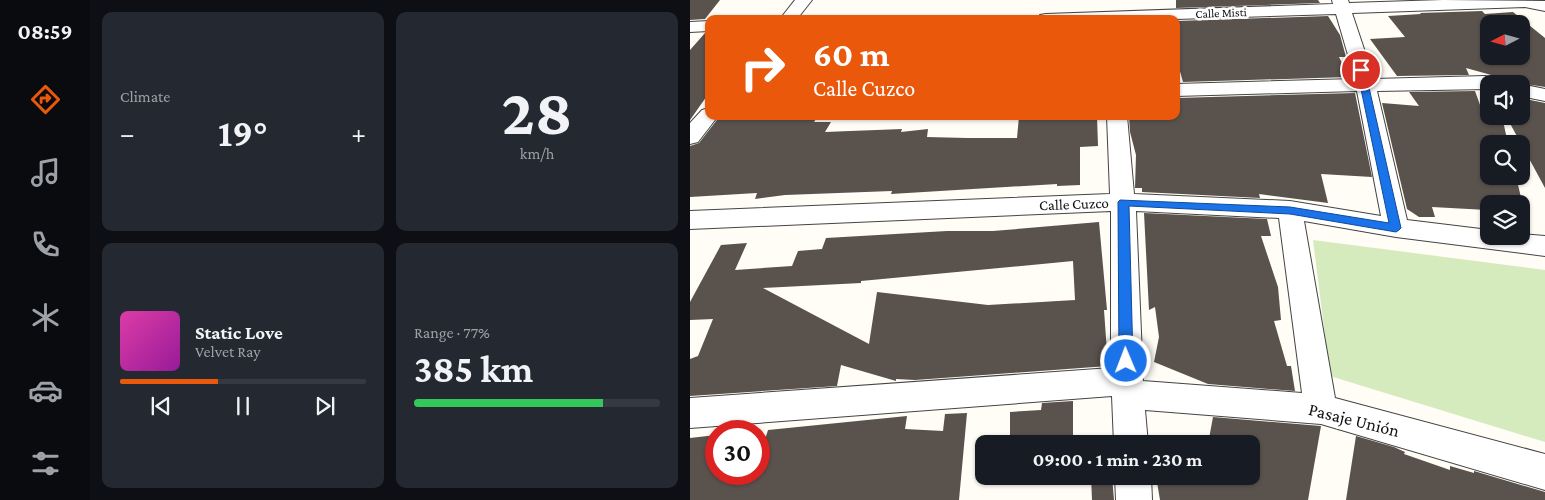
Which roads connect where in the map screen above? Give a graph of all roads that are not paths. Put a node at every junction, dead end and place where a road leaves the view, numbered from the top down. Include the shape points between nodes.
1 (804, 0) edge
2 (1109, 0) edge
3 (1342, 4) edge
4 (1545, 6) edge
5 (791, 15) edge
6 (1111, 15) edge
7 (1160, 15) edge
8 (705, 26) edge
9 (690, 27) edge
10 (1480, 82) edge
11 (1366, 85) junction
12 (1180, 90) edge
13 (1530, 92) edge
14 (1545, 95) edge
15 (705, 119) edge
16 (1117, 120) edge
17 (690, 137) edge
18 (1123, 202) junction
19 (1290, 210) junction
20 (690, 220) edge
21 (1396, 228) junction
22 (1545, 246) edge
23 (1127, 387) junction
24 (1321, 409) junction
25 (690, 413) edge
26 (1130, 435) edge
27 (1545, 472) edge
28 (1133, 485) edge
29 (1134, 500) edge

1 - 5 street
2 - 6 street
3 - 4 street, Calle Misti via 1525,2
3 - 7 street, Calle Misti
3 - 11 street
8 - 9 street
10 - 11 street
11 - 12 street
11 - 21 street
13 - 14 street
15 - 17 street
16 - 18 street
18 - 19 street, Calle Cuzco
18 - 20 street, Calle Cuzco
18 - 23 street
19 - 21 street, Calle Cuzco
19 - 24 street
21 - 22 street, Calle Cuzco
23 - 24 street, Pasaje Unión
23 - 25 street, Pasaje Unión
23 - 26 street
24 - 27 street, Pasaje Unión
28 - 29 street

